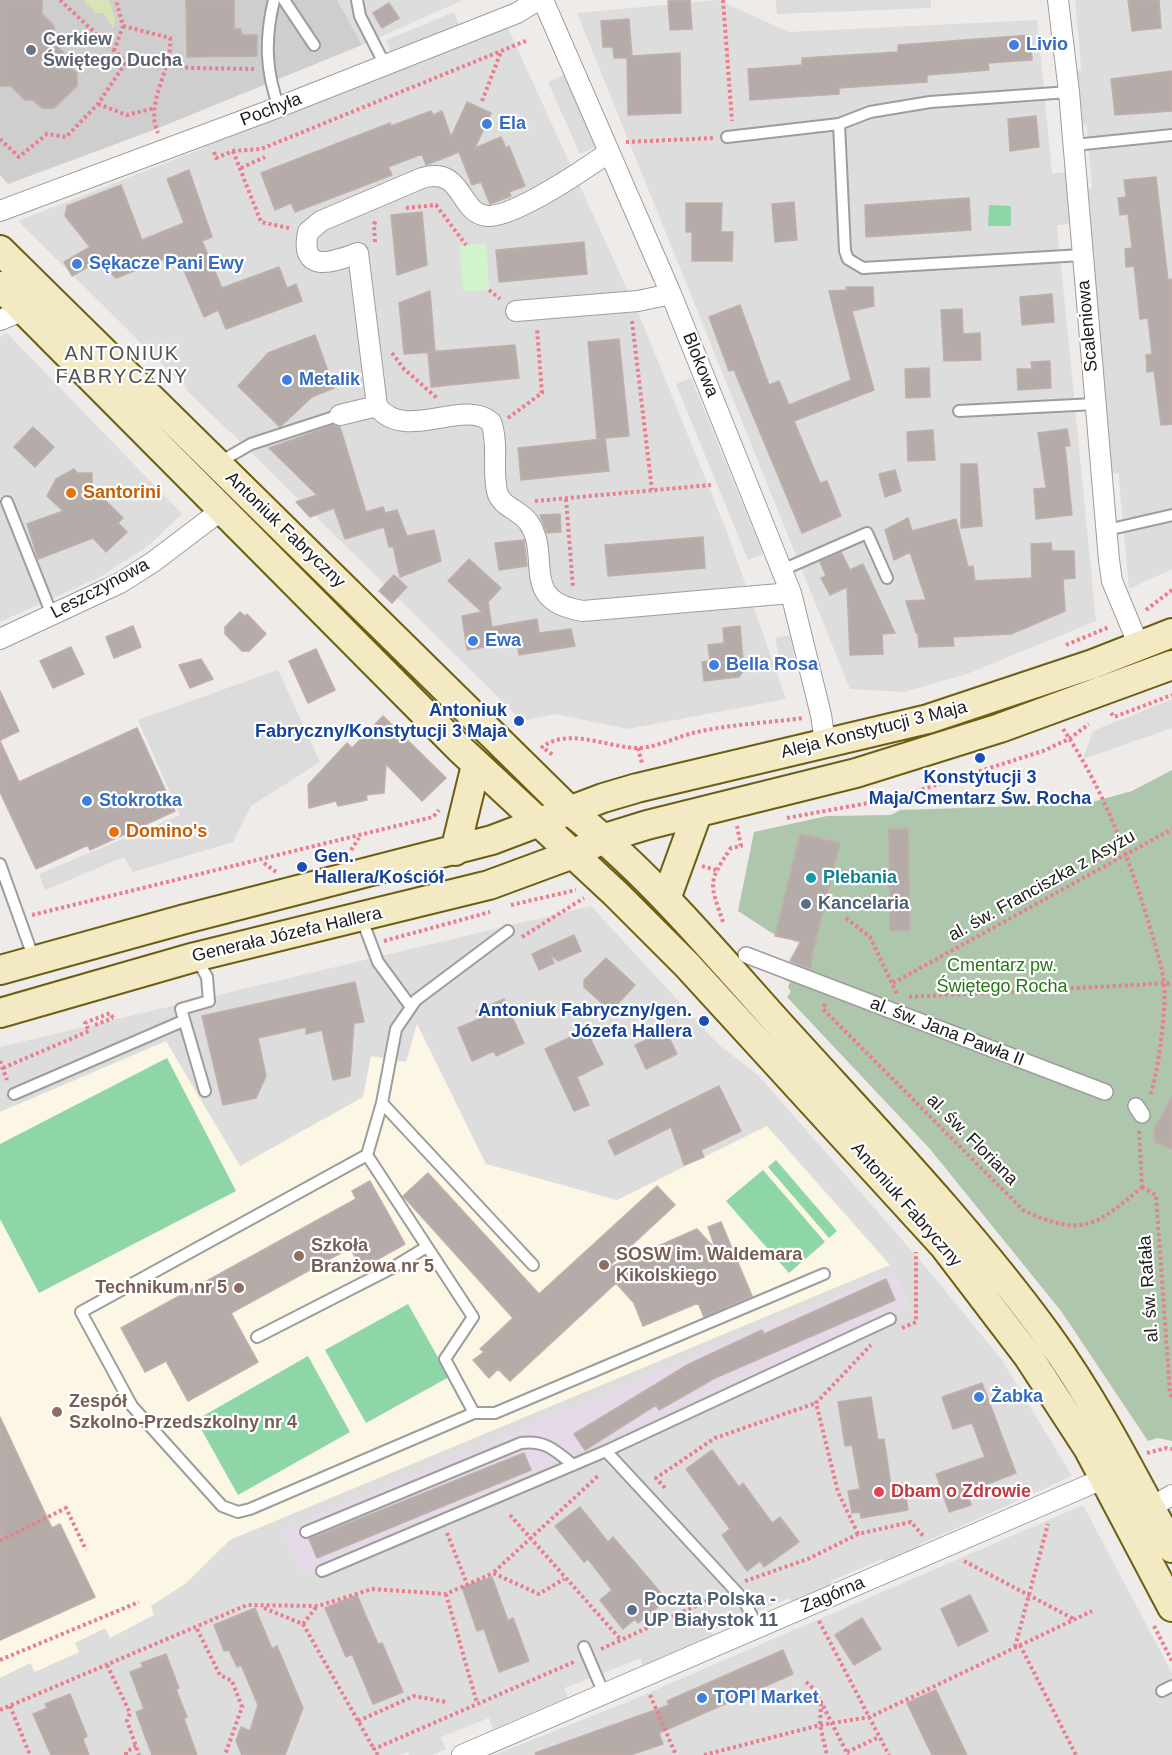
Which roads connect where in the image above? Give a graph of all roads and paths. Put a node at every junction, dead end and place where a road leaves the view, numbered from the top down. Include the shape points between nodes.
1 (60, 0) edge
2 (116, 0) edge
3 (274, 0) edge
4 (284, 0) edge
5 (357, 0) edge
6 (538, 0) edge
7 (543, 0) edge
8 (723, 0) edge
9 (1058, 0) edge
10 (123, 26) junction
11 (314, 45) dead end
12 (114, 51) junction
13 (501, 52) dead end
14 (126, 62) junction
15 (385, 65) junction
16 (166, 66) junction
17 (267, 69) junction
18 (1069, 92) junction
19 (482, 101) dead end
20 (98, 104) junction
21 (279, 107) junction
22 (155, 108) junction
23 (839, 124) junction
24 (1172, 135) edge
25 (730, 137) junction
26 (0, 139) edge
27 (6, 144) junction
28 (1074, 145) junction
29 (166, 149) junction
30 (0, 150) edge
31 (233, 151) dead end
32 (608, 153) junction
33 (265, 157) dead end
34 (241, 168) junction
35 (404, 208) dead end
36 (0, 211) edge
37 (378, 217) dead end
38 (308, 232) junction
39 (466, 245) dead end
40 (0, 250) edge
41 (358, 253) junction
42 (1082, 255) junction
43 (0, 286) edge
44 (671, 294) junction
45 (526, 311) joint
46 (12, 315) edge
47 (631, 317) dead end
48 (366, 320) junction
49 (1095, 404) junction
50 (377, 406) junction
51 (959, 411) dead end
52 (340, 415) joint
53 (458, 417) junction
54 (493, 429) junction
55 (217, 464) junction
56 (711, 485) dead end
57 (652, 490) junction
58 (566, 499) junction
59 (7, 502) dead end
60 (505, 504) junction
61 (223, 509) junction
62 (1172, 515) edge
63 (1107, 530) junction
64 (782, 570) junction
65 (887, 578) dead end
66 (1172, 590) edge
67 (791, 593) junction
68 (575, 610) junction
69 (52, 615) junction
70 (1126, 621) junction
71 (1172, 633) edge
72 (0, 639) edge
73 (1139, 646) junction
74 (1059, 647) dead end
75 (1172, 665) edge
76 (1172, 695) edge
77 (1121, 707) dead end
78 (1110, 711) junction
79 (1100, 717) dead end
80 (1090, 722) dead end
81 (482, 724) junction
82 (823, 729) junction
83 (1069, 739) junction
84 (467, 757) junction
85 (524, 765) junction
86 (466, 804) junction
87 (570, 811) junction
88 (696, 814) junction
89 (782, 819) dead end
90 (537, 823) junction
91 (749, 827) dead end
92 (738, 829) junction
93 (1172, 829) edge
94 (730, 831) dead end
95 (606, 838) junction
96 (455, 850) junction
97 (573, 854) junction
98 (1126, 855) junction
99 (264, 863) dead end
100 (411, 863) junction
101 (0, 864) edge
102 (698, 865) dead end
103 (276, 872) dead end
104 (592, 892) dead end
105 (5, 897) edge
106 (666, 899) junction
107 (420, 903) junction
108 (499, 909) dead end
109 (361, 917) junction
110 (20, 918) junction
111 (846, 918) dead end
112 (508, 931) dead end
113 (370, 945) junction
114 (709, 945) junction
115 (481, 951) junction
116 (746, 955) dead end
117 (195, 957) junction
118 (34, 960) junction
119 (687, 965) junction
120 (0, 970) edge
121 (893, 983) junction
122 (1172, 983) edge
123 (1164, 984) junction
124 (830, 989) junction
125 (411, 1007) junction
126 (0, 1013) edge
127 (183, 1021) junction
128 (94, 1025) dead end
129 (3, 1068) dead end
130 (205, 1090) dead end
131 (1105, 1092) dead end
132 (14, 1094) dead end
133 (382, 1103) junction
134 (367, 1155) junction
135 (1142, 1187) junction
136 (916, 1246) dead end
137 (425, 1248) junction
138 (533, 1264) dead end
139 (824, 1274) dead end
140 (891, 1319) dead end
141 (869, 1328) junction
142 (257, 1337) dead end
143 (876, 1339) junction
144 (1172, 1397) edge
145 (816, 1403) junction
146 (474, 1413) junction
147 (1172, 1449) edge
148 (606, 1451) junction
149 (1144, 1454) dead end
150 (573, 1464) junction
151 (599, 1475) dead end
152 (1104, 1478) junction
153 (670, 1493) dead end
154 (1161, 1501) edge
155 (510, 1515) dead end
156 (1048, 1524) dead end
157 (306, 1532) dead end
158 (858, 1534) junction
159 (529, 1539) junction
160 (0, 1541) edge
161 (451, 1544) dead end
162 (1172, 1548) edge
163 (86, 1550) dead end
164 (934, 1552) junction
165 (962, 1560) dead end
166 (322, 1571) dead end
167 (740, 1571) dead end
168 (493, 1573) junction
169 (564, 1579) junction
170 (747, 1580) junction
171 (467, 1584) junction
172 (733, 1588) junction
173 (446, 1593) junction
174 (1029, 1595) junction
175 (139, 1602) dead end
176 (261, 1606) junction
177 (318, 1606) junction
178 (1172, 1607) edge
179 (1092, 1611) dead end
180 (817, 1618) dead end
181 (1074, 1619) junction
182 (303, 1624) junction
183 (758, 1627) junction
184 (197, 1629) junction
185 (621, 1640) junction
186 (1020, 1645) junction
187 (1014, 1648) junction
188 (586, 1651) junction
189 (0, 1660) edge
190 (107, 1665) junction
191 (637, 1680) junction
192 (806, 1682) dead end
193 (604, 1694) junction
194 (446, 1702) dead end
195 (821, 1702) junction
196 (477, 1703) junction
197 (10, 1706) junction
198 (0, 1710) edge
199 (870, 1717) junction
200 (358, 1721) junction
201 (833, 1722) junction
202 (820, 1725) junction
203 (879, 1737) junction
204 (136, 1746) junction
205 (374, 1749) junction
206 (847, 1754) edge
207 (30, 1755) edge
208 (126, 1755) edge
209 (139, 1755) edge
210 (225, 1755) edge
211 (378, 1755) edge
212 (462, 1755) edge
213 (676, 1755) edge
214 (704, 1755) edge
215 (827, 1755) edge
216 (889, 1755) edge
217 (1076, 1755) edge

1 - 12 path
2 - 10 path
3 - 17 lane via 268,22
4 - 11 lane
5 - 15 lane via 360,16
6 - 15 street, Pochyła via 517,13
7 - 32 street, Blokowa
8 - 25 path
9 - 18 street, Scaleniowa
10 - 12 path
10 - 16 path via 170,38
12 - 14 path
13 - 19 path
14 - 16 path
14 - 20 path
15 - 21 street, Pochyła
16 - 17 path
16 - 22 path
17 - 21 lane
18 - 23 lane via 930,102 870,112
18 - 28 street, Scaleniowa
20 - 22 path via 127,115
20 - 27 path via 66,137 47,134 19,157
21 - 29 street, Pochyła
22 - 29 path via 156,129
23 - 25 lane
23 - 42 lane via 845,251 855,265 863,268
24 - 28 lane
25 - 32 path via 623,142
26 - 27 path
27 - 30 path
28 - 42 street, Scaleniowa
29 - 36 street, Pochyła
31 - 34 path
32 - 38 street via 526,203 497,215 478,213 456,185 432,175 321,221
32 - 44 street, Blokowa
33 - 34 path
34 - 38 path via 261,222
35 - 39 path via 436,205
37 - 41 path via 374,224 376,249
38 - 41 street via 309,254 320,263
40 - 55 main road, Antoniuk Fabryczny
41 - 48 street
42 - 49 street, Scaleniowa
43 - 46 main road, Antoniuk Fabryczny
44 - 45 street via 638,301
44 - 64 street, Blokowa
45 - 54 path via 542,393
46 - 61 main road, Antoniuk Fabryczny
47 - 57 path
48 - 50 street
48 - 53 path via 404,369
49 - 51 lane
49 - 63 street, Scaleniowa
50 - 52 street
50 - 53 street via 390,419 399,421
52 - 55 lane via 251,444
53 - 54 street via 482,417 491,422
54 - 60 street via 497,492
55 - 81 main road, Antoniuk Fabryczny
56 - 57 path
57 - 58 path
58 - 60 path
58 - 68 path
59 - 69 lane
60 - 68 street via 524,516 532,528 542,587 561,605
61 - 69 street, Leszczynowa via 132,576
61 - 84 main road, Antoniuk Fabryczny
62 - 63 lane
63 - 70 street, Scaleniowa via 1112,581
64 - 65 lane via 867,533
64 - 67 street, Blokowa
66 - 70 path
67 - 68 street
67 - 82 street, Blokowa
69 - 72 street, Leszczynowa
70 - 73 street, Scaleniowa
70 - 74 path
71 - 73 main road, Aleja Konstytucji 3 Maja
73 - 82 main road, Aleja Konstytucji 3 Maja via 938,716
75 - 88 main road, Aleja Konstytucji 3 Maja via 1000,728 856,773
76 - 78 path via 1114,717
77 - 78 path
78 - 79 path
80 - 83 path
81 - 84 main road
81 - 85 main road, Antoniuk Fabryczny
82 - 85 path via 741,723 638,748 564,738 552,740
82 - 87 main road, Aleja Konstytucji 3 Maja
83 - 89 path via 1043,751 895,798
83 - 98 path via 1083,759
84 - 86 main road
84 - 90 main road, Antoniuk Fabryczny
85 - 87 main road, Antoniuk Fabryczny
86 - 96 main road
86 - 110 path via 448,799 433,817
87 - 90 main road, Aleja Konstytucji 3 Maja
87 - 95 main road, Antoniuk Fabryczny
88 - 95 main road, Aleja Konstytucji 3 Maja
88 - 106 main road
90 - 96 main road
90 - 97 main road, Antoniuk Fabryczny
91 - 92 path
92 - 94 path
92 - 102 path via 741,846 731,848 716,870
93 - 98 path, al. św. Franciszka z Asyżu
95 - 97 main road, Aleja Konstytucji 3 Maja
95 - 106 main road, Antoniuk Fabryczny
96 - 100 main road
97 - 107 main road, Generała Józefa Hallera via 504,880
97 - 119 main road, Antoniuk Fabryczny
98 - 121 path, al. św. Franciszka z Asyżu
98 - 123 path
99 - 103 path
100 - 107 main road
100 - 118 main road
101 - 105 lane
104 - 115 path via 525,935
105 - 110 lane
106 - 114 main road, Antoniuk Fabryczny
107 - 109 main road, Generała Józefa Hallera
108 - 113 path
109 - 113 lane
109 - 117 main road, Generała Józefa Hallera
110 - 118 lane
111 - 121 path via 870,937
112 - 115 lane
113 - 125 lane
114 - 119 main road
114 - 154 main road, Antoniuk Fabryczny via 896,1152 1049,1337 1111,1434
115 - 125 lane
116 - 124 street, al. św. Jana Pawła II
117 - 126 main road, Generała Józefa Hallera
117 - 127 lane via 207,977 209,1001 181,1008
118 - 120 main road
119 - 152 main road, Antoniuk Fabryczny via 944,1246 1028,1356
121 - 123 path via 898,998
122 - 123 path
123 - 135 path via 1154,1087 1139,1110
124 - 131 street, al. św. Jana Pawła II
124 - 135 path, al. św. Floriana via 823,1009 1023,1210 1074,1227 1107,1216
125 - 133 lane via 396,1029
127 - 130 lane
127 - 132 lane
128 - 129 path via 113,1018 110,1013 85,1023 89,1031
133 - 134 lane
133 - 138 lane
134 - 137 lane
134 - 146 lane via 81,1312 132,1406 222,1506 238,1512
135 - 144 path, al. św. Rafała via 1156,1195
136 - 143 path via 916,1322
137 - 142 lane
137 - 146 lane via 473,1317 445,1359
139 - 146 lane via 495,1413
140 - 141 lane
141 - 143 path
141 - 148 lane
143 - 145 path
145 - 153 path via 715,1438 656,1478
145 - 158 path via 838,1492
147 - 149 path
148 - 150 lane
148 - 172 lane
150 - 157 lane via 544,1443 521,1443
150 - 166 lane
151 - 159 path
152 - 164 street, Zagórna
152 - 178 main road, Antoniuk Fabryczny
154 - 162 main road, Antoniuk Fabryczny
155 - 159 path
156 - 174 path
158 - 164 path via 911,1522
158 - 170 path via 808,1559
159 - 168 path
159 - 169 path
160 - 163 path via 66,1508
161 - 171 path
164 - 183 street, Zagórna
165 - 174 path
167 - 170 path
168 - 169 path via 539,1594
168 - 171 path
169 - 185 path
170 - 172 path
171 - 173 path
172 - 183 lane
172 - 185 path
173 - 177 path via 372,1589
173 - 196 path
174 - 181 path
174 - 187 path
175 - 189 path
176 - 177 path
176 - 182 path
176 - 184 path via 247,1605
177 - 182 path
179 - 181 path
180 - 199 path
181 - 186 path
182 - 200 path
183 - 191 street, Zagórna
184 - 190 path
184 - 210 path via 220,1675 232,1682 242,1707
185 - 188 path
186 - 187 path
186 - 217 path
187 - 199 path
188 - 193 lane
188 - 196 path
190 - 197 path
190 - 204 path via 130,1713 127,1721
191 - 193 street, Zagórna
191 - 213 path via 642,1693 648,1690
192 - 195 path
193 - 212 street, Zagórna
194 - 200 path via 414,1696
195 - 201 path
195 - 202 path
196 - 205 path
197 - 198 path
197 - 207 path
199 - 201 path
199 - 203 path
200 - 205 path
201 - 202 path
201 - 206 path
202 - 214 path
202 - 215 path
203 - 206 path
203 - 216 path
204 - 208 path
204 - 209 path
205 - 211 path

